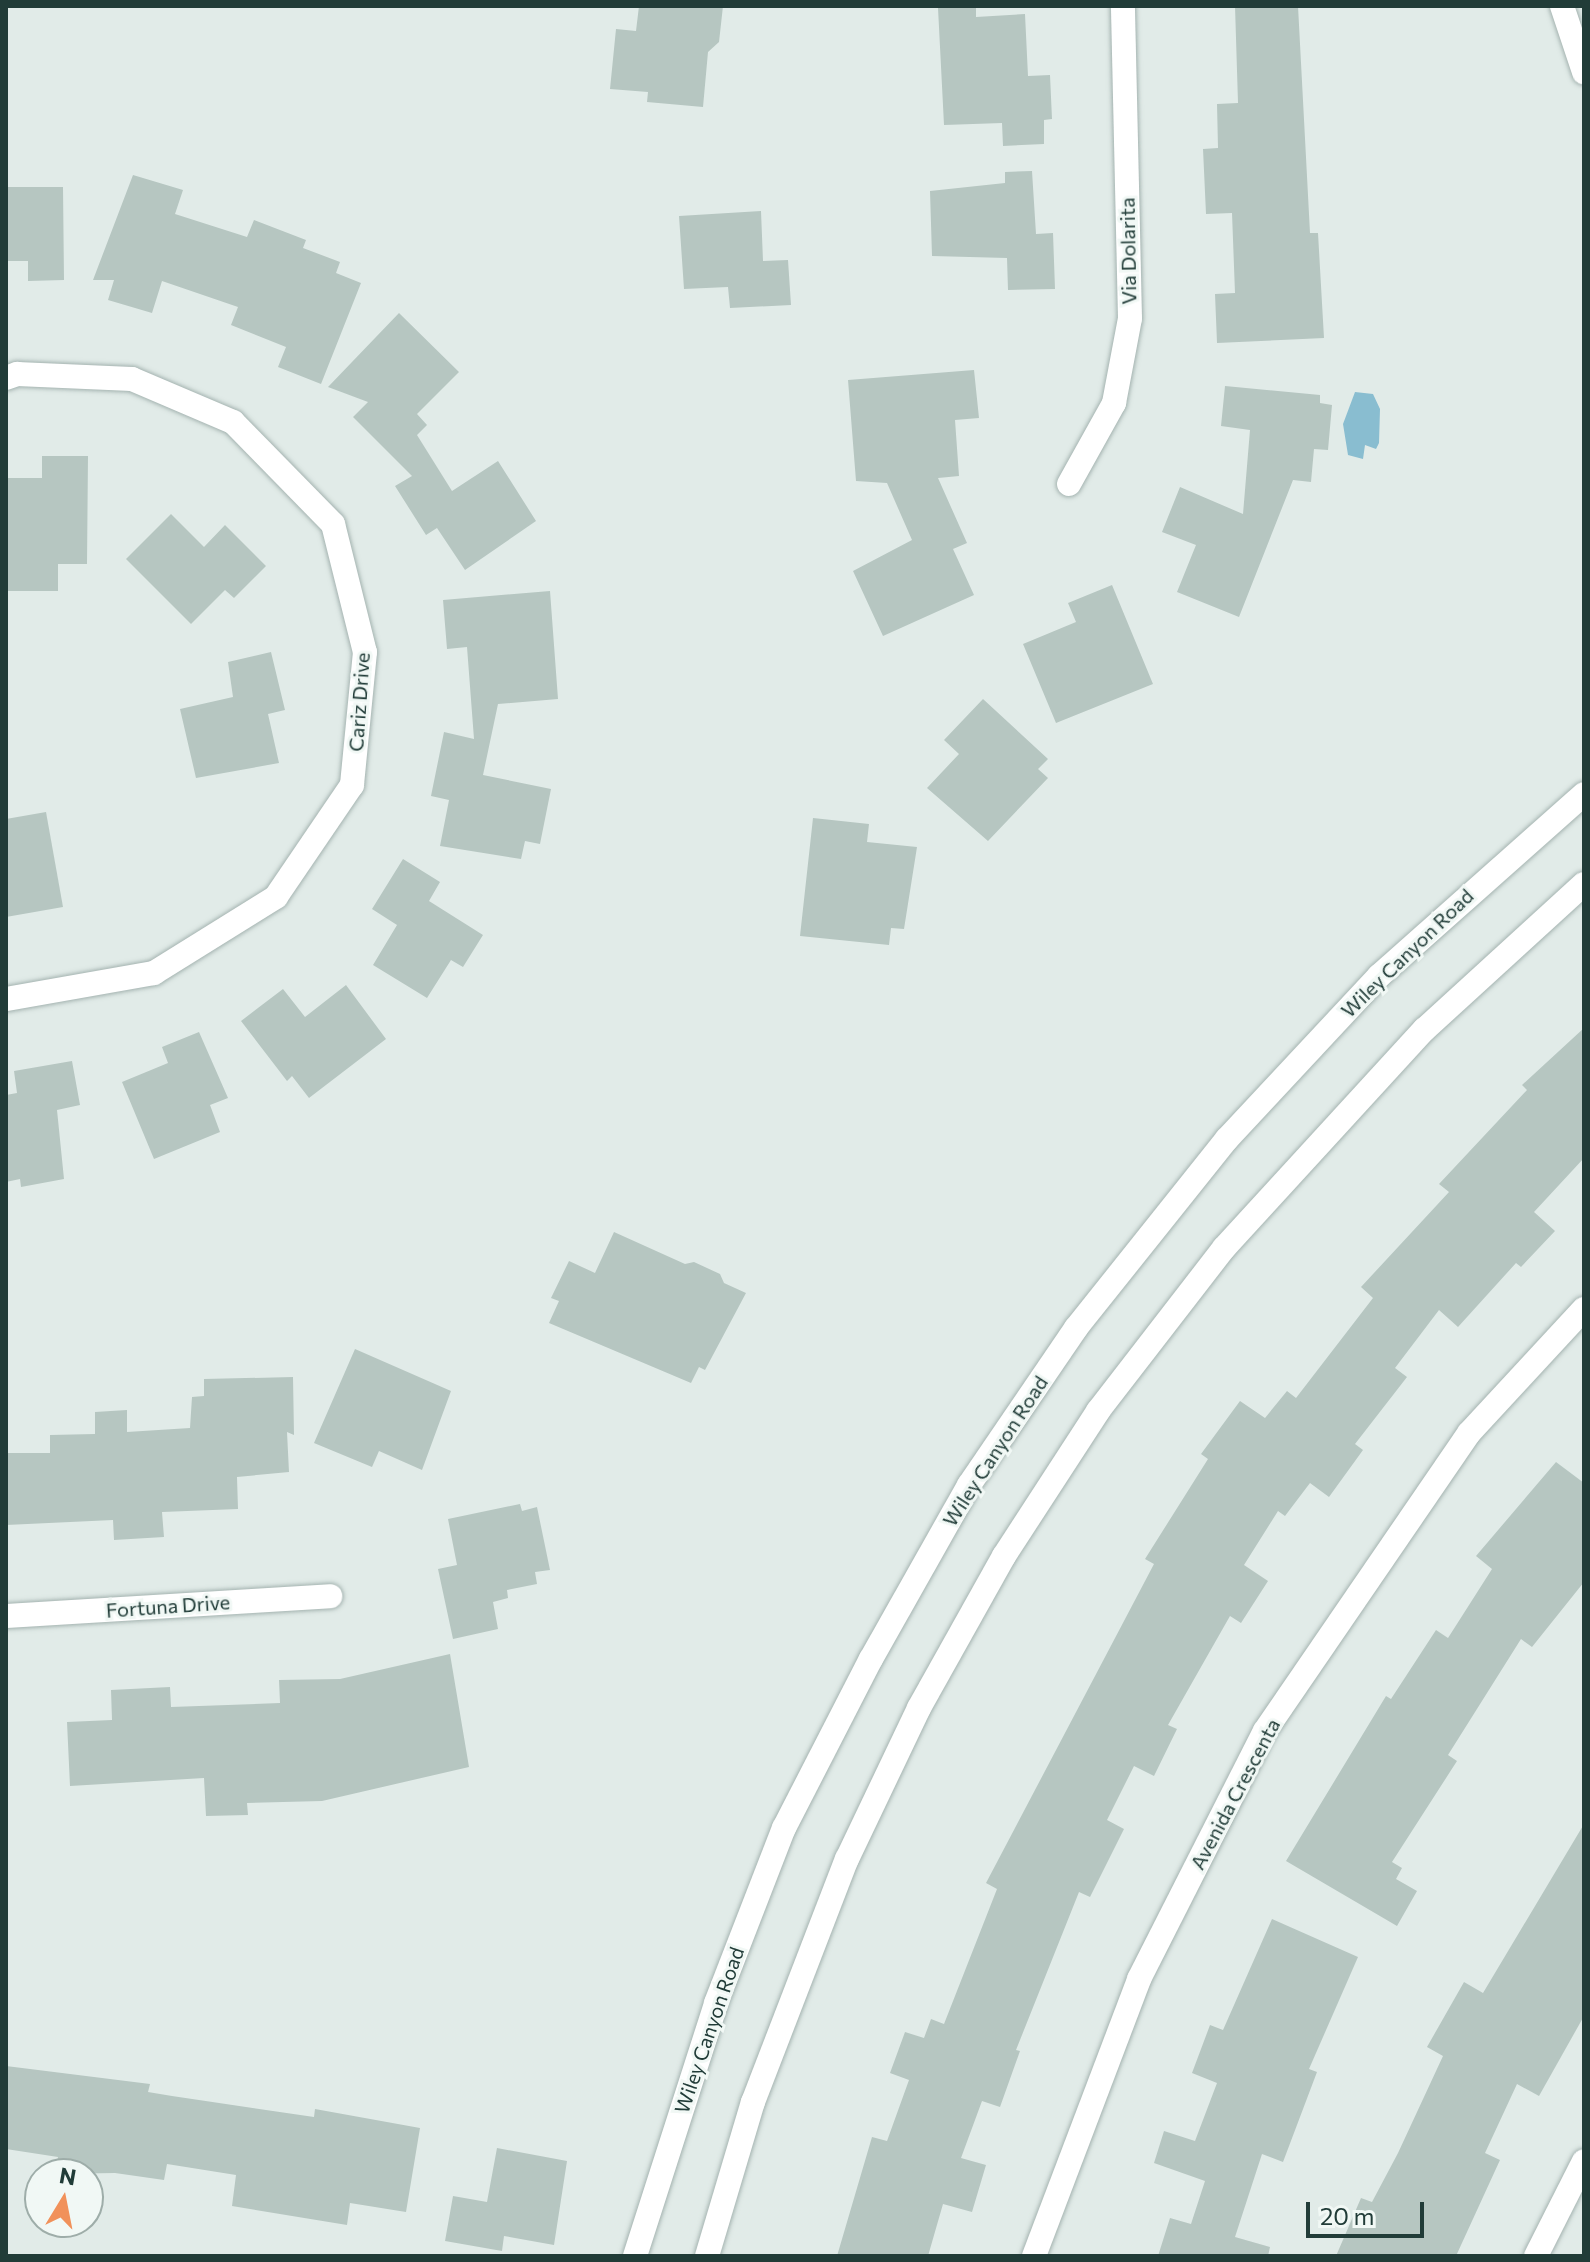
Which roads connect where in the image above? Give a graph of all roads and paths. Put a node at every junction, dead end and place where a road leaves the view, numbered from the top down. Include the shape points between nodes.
1 (1123, 6) edge
2 (1562, 6) edge
3 (1584, 72) edge
4 (6, 378) edge
5 (1069, 484) dead end
6 (1584, 794) edge
7 (1584, 884) edge
8 (6, 999) edge
9 (1584, 1309) edge
10 (330, 1596) dead end
11 (6, 1616) edge
12 (1584, 2161) edge
13 (635, 2256) edge
14 (707, 2256) edge
15 (1034, 2256) edge
16 (1536, 2256) edge

1 - 5 main road, Via Dolarita via 1130,318 1114,403
2 - 3 main road
4 - 8 main road, Cariz Drive via 17,374 132,379 233,422 333,524 365,652 352,785 276,897 154,973
6 - 13 main road, Wiley Canyon Road via 1379,976 1227,1139 1076,1328 969,1485 784,1828 716,2003
7 - 14 main road via 1425,1029 1224,1248 1098,1411 1004,1556 919,1708 847,1859 753,2102
9 - 15 main road, Avenida Crescenta via 1469,1433 1265,1731 1139,1979
10 - 11 main road, Fortuna Drive
12 - 16 main road

